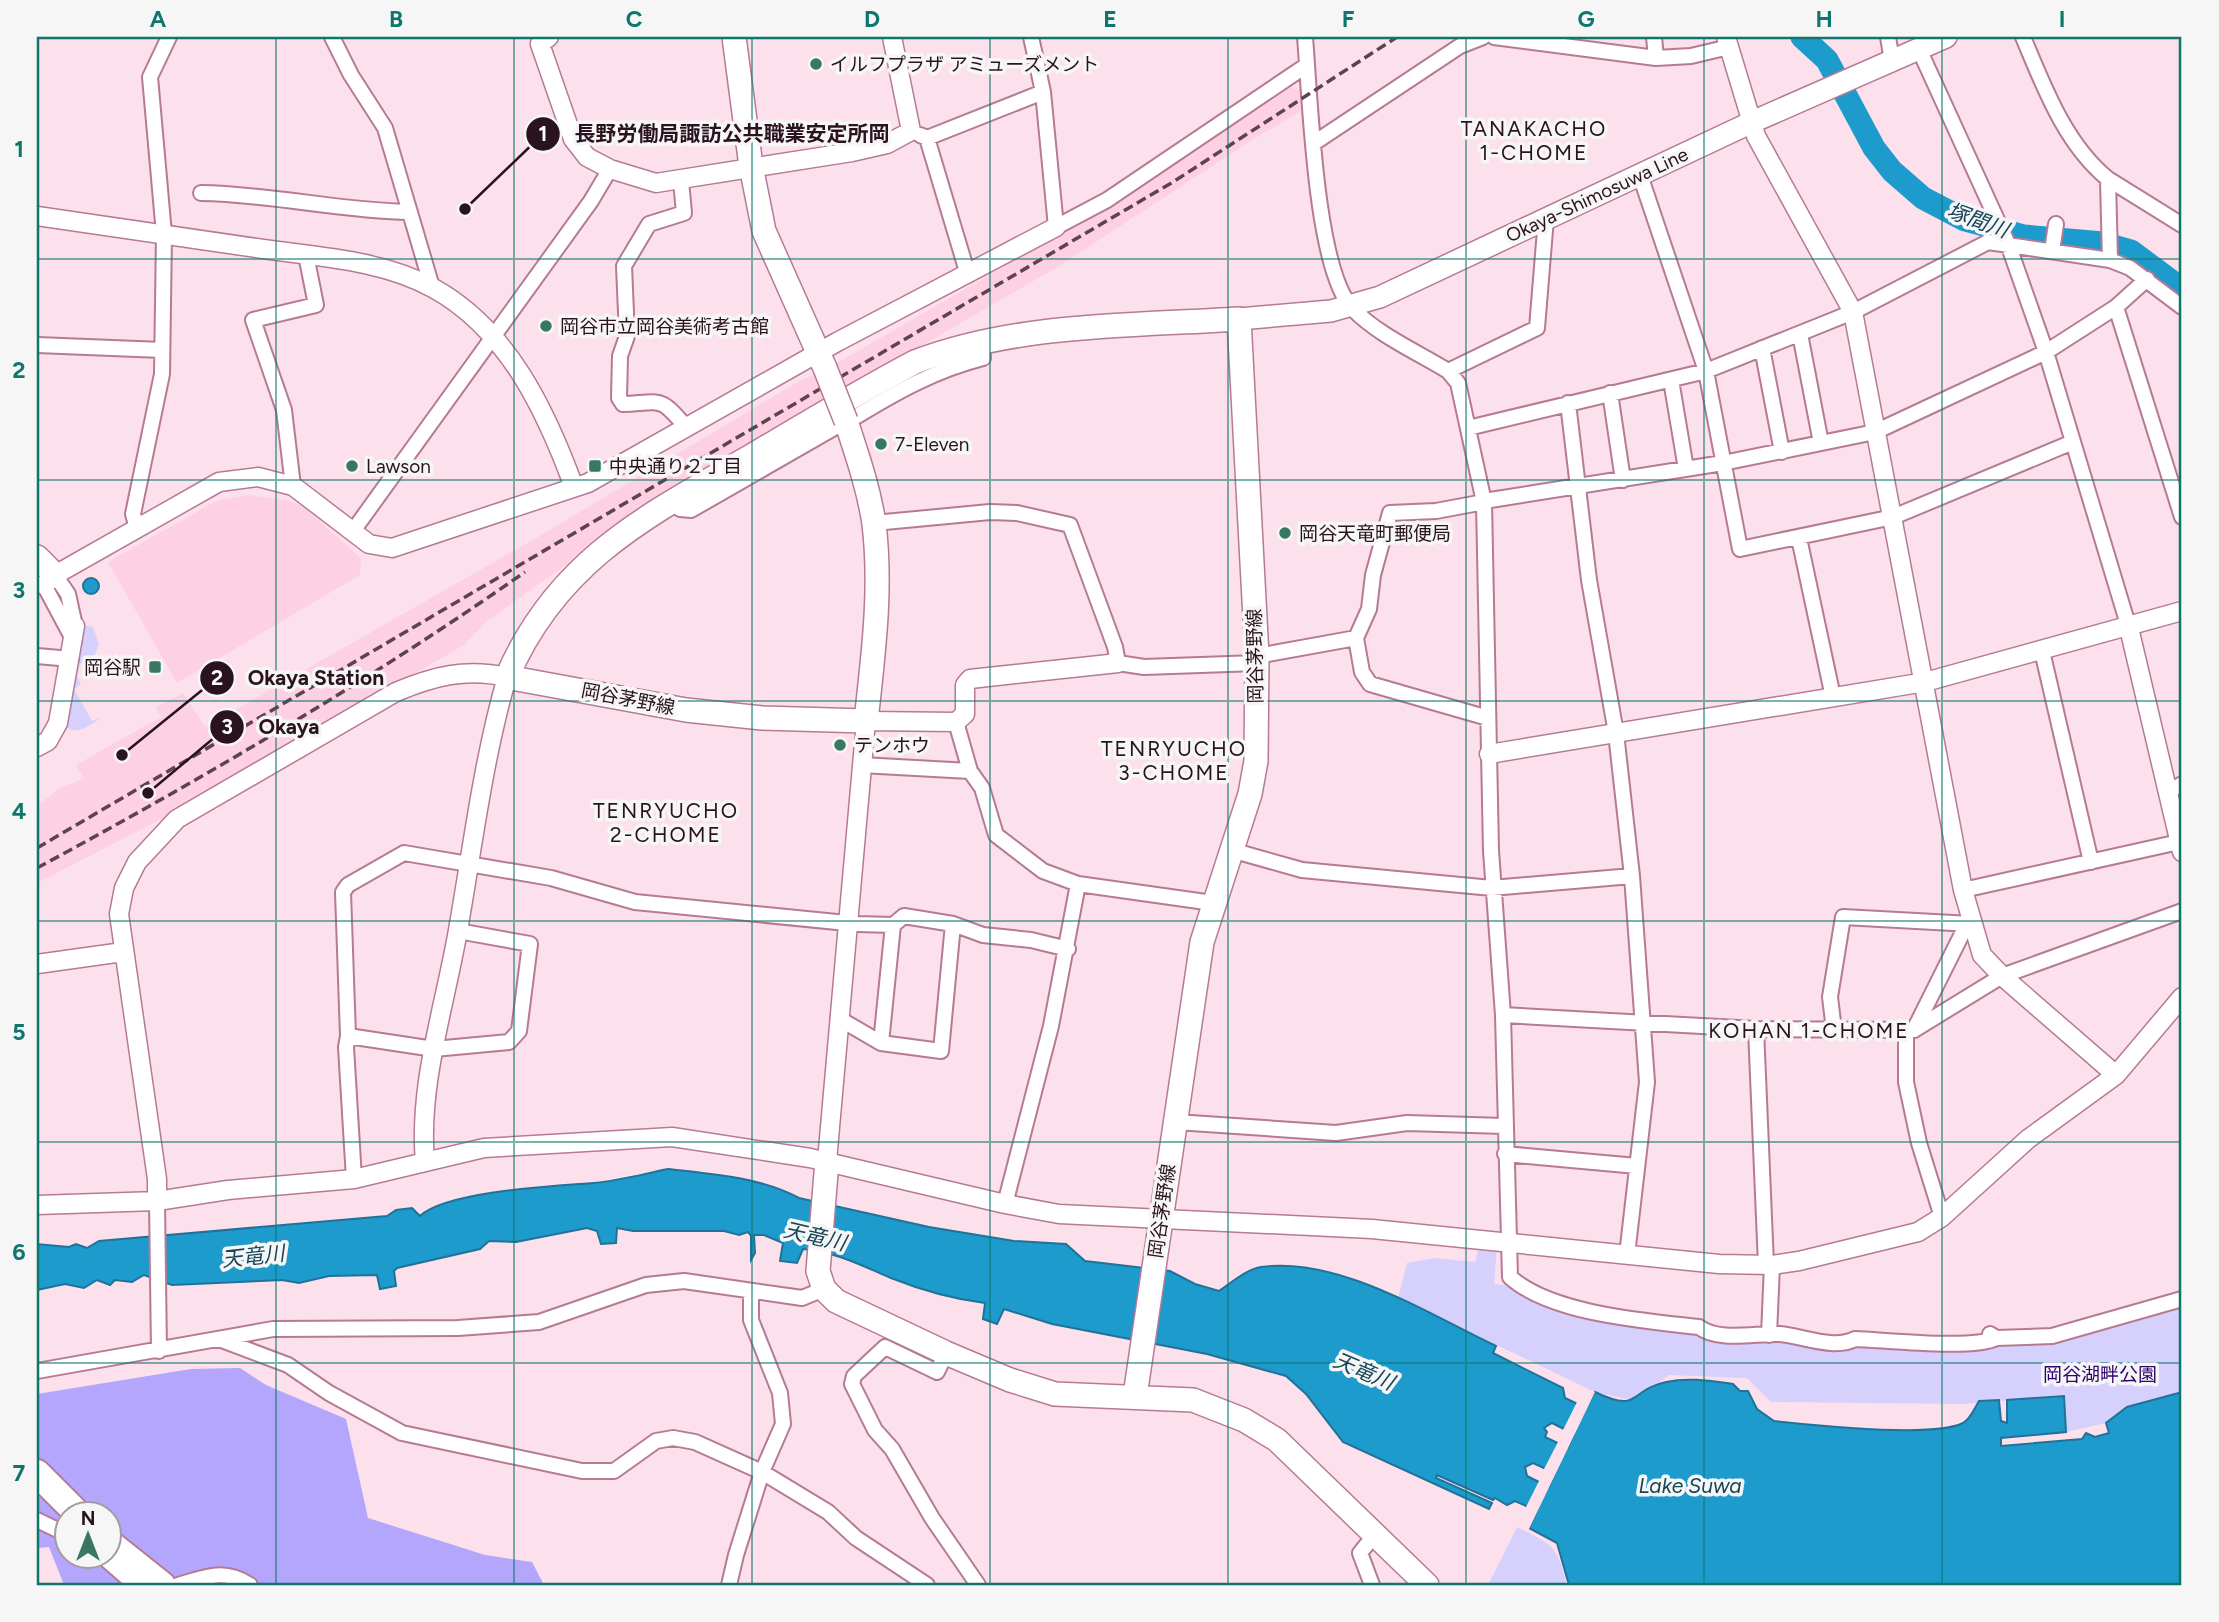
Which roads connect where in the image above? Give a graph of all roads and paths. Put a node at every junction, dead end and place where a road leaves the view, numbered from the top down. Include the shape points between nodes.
1 (169, 37) edge
2 (332, 37) edge
3 (734, 37) edge
4 (892, 37) edge
5 (1031, 37) edge
6 (1305, 37) edge
7 (1483, 37) edge
8 (1494, 37) edge
9 (1654, 37) edge
10 (1888, 37) edge
11 (1947, 37) edge
12 (2023, 37) edge
13 (539, 39) edge
14 (1728, 42) edge
15 (1919, 50) junction
16 (1656, 58) junction
17 (1892, 61) junction
18 (1307, 65) junction
19 (1043, 92) junction
20 (1750, 123) junction
21 (919, 135) junction
22 (1314, 143) junction
23 (751, 166) junction
24 (610, 169) junction
25 (1640, 175) junction
26 (2108, 179) junction
27 (681, 181) junction
28 (201, 193) dead end
29 (410, 212) junction
30 (37, 216) edge
31 (1546, 218) junction
32 (2056, 224) dead end
33 (2182, 225) edge
34 (1056, 226) junction
35 (164, 234) junction
36 (2005, 240) junction
37 (2052, 249) junction
38 (306, 255) junction
39 (2110, 258) junction
40 (968, 275) junction
41 (2147, 279) junction
42 (432, 287) junction
43 (1351, 307) junction
44 (2116, 307) junction
45 (2182, 307) edge
46 (1853, 312) junction
47 (1239, 318) junction
48 (1800, 334) junction
49 (493, 337) junction
50 (982, 341) junction
51 (37, 345) edge
52 (1762, 348) junction
53 (162, 350) junction
54 (2046, 352) junction
55 (822, 361) junction
56 (1448, 371) junction
57 (1706, 371) junction
58 (1671, 380) junction
59 (1611, 393) junction
60 (1568, 403) junction
61 (846, 422) junction
62 (687, 428) junction
63 (1468, 428) junction
64 (1875, 432) junction
65 (2073, 442) junction
66 (1821, 443) junction
67 (1782, 452) junction
68 (1723, 463) junction
69 (1686, 469) junction
70 (1623, 480) junction
71 (293, 486) junction
72 (1577, 486) junction
73 (573, 487) junction
74 (1484, 501) junction
75 (671, 502) junction
76 (2181, 509) edge
77 (1893, 517) junction
78 (874, 523) junction
79 (137, 528) junction
80 (353, 531) junction
81 (1799, 538) junction
82 (37, 557) edge
83 (45, 579) edge
84 (2182, 611) edge
85 (2129, 628) junction
86 (1356, 638) junction
87 (74, 642) junction
88 (2042, 651) junction
89 (37, 656) edge
90 (1257, 659) junction
91 (1118, 663) junction
92 (507, 677) junction
93 (1925, 682) junction
94 (1833, 697) junction
95 (1488, 718) junction
96 (866, 721) junction
97 (957, 722) junction
98 (1616, 733) junction
99 (37, 747) edge
100 (1489, 754) junction
101 (861, 765) junction
102 (970, 771) junction
103 (2175, 788) edge
104 (2181, 847) edge
105 (1231, 850) junction
106 (2091, 862) junction
107 (469, 863) junction
108 (1632, 876) junction
109 (1078, 884) junction
110 (1492, 888) junction
111 (1963, 890) junction
112 (1213, 903) junction
113 (2182, 911) edge
114 (847, 923) junction
115 (953, 924) junction
116 (1969, 924) junction
117 (893, 925) junction
118 (458, 931) junction
119 (1068, 948) junction
120 (123, 952) junction
121 (37, 964) edge
122 (2002, 976) junction
123 (2182, 997) edge
124 (1503, 1015) junction
125 (838, 1018) junction
126 (1640, 1023) junction
127 (1756, 1029) junction
128 (1834, 1030) junction
129 (1910, 1031) junction
130 (348, 1036) junction
131 (881, 1043) junction
132 (434, 1049) junction
133 (2116, 1075) junction
134 (1176, 1122) junction
135 (1504, 1126) junction
136 (1505, 1154) junction
137 (425, 1162) junction
138 (1637, 1166) junction
139 (826, 1167) junction
140 (354, 1179) junction
141 (1005, 1204) junction
142 (37, 1205) edge
143 (157, 1207) junction
144 (1942, 1217) junction
145 (1160, 1227) junction
146 (1508, 1242) junction
147 (1627, 1255) junction
148 (1769, 1265) junction
149 (821, 1285) junction
150 (751, 1291) junction
151 (2182, 1299) edge
152 (1769, 1332) junction
153 (218, 1339) junction
154 (159, 1351) junction
155 (946, 1353) junction
156 (37, 1371) edge
157 (1136, 1388) junction
158 (762, 1472) junction
159 (37, 1473) edge
160 (64, 1500) edge
161 (1376, 1533) junction
162 (122, 1553) edge
163 (119, 1570) edge
164 (145, 1585) edge
165 (162, 1585) edge
166 (178, 1585) edge
167 (250, 1585) edge
168 (729, 1585) edge
169 (927, 1585) edge
170 (978, 1585) edge
171 (1372, 1585) edge
172 (1427, 1585) edge

1 - 35 street via 150,77
2 - 29 street via 385,128
3 - 23 main road
4 - 21 street
5 - 19 street
6 - 18 street
7 - 22 street via 1460,46
8 - 16 street
9 - 16 street
10 - 17 street
11 - 15 main road, Okaya-Shimosuwa Line
12 - 26 street via 2050,102 2094,168
13 - 24 street via 573,139 587,157
14 - 16 street via 1691,56
14 - 20 street
15 - 17 main road, Okaya-Shimosuwa Line
15 - 36 street
17 - 20 main road, Okaya-Shimosuwa Line
18 - 22 street
18 - 34 street via 1107,200
19 - 21 street
19 - 34 street
20 - 25 main road, Okaya-Shimosuwa Line
20 - 46 street
21 - 23 street via 852,152
21 - 40 street
22 - 43 street via 1319,209 1338,287
23 - 27 street
23 - 55 main road via 764,231
24 - 27 street via 656,183
24 - 49 street
25 - 31 main road, Okaya-Shimosuwa Line
25 - 57 street
26 - 33 street
26 - 39 street
27 - 62 street via 684,213 649,224 624,266 627,336 620,356 619,398 622,404 667,405
28 - 29 street via 274,196 360,211
29 - 42 street
30 - 35 street
31 - 43 main road, Okaya-Shimosuwa Line
31 - 56 street via 1538,328
32 - 37 street
34 - 40 street
35 - 38 street
35 - 53 street
36 - 37 street
36 - 46 street via 1989,242
36 - 54 street
37 - 39 street
38 - 42 street via 372,267
38 - 71 street via 316,305 253,320 284,410
39 - 41 street
40 - 55 street
41 - 44 street
41 - 45 street
42 - 49 street
43 - 47 main road, Okaya-Shimosuwa Line
43 - 56 street
44 - 54 street
44 - 76 street
46 - 48 street
46 - 64 street
47 - 50 main road via 1065,330
47 - 90 main road, 岡谷茅野線
48 - 52 street
48 - 66 street
49 - 73 street via 511,356 530,391
49 - 80 street
50 - 61 street via 983,358 909,384
50 - 75 main road via 915,362
51 - 53 street
52 - 57 street
52 - 67 street
53 - 79 street via 162,374 133,514
54 - 64 street
54 - 65 street
55 - 61 main road, bridge
55 - 62 street
56 - 63 street via 1458,383
57 - 58 street
57 - 68 street
58 - 59 street
58 - 69 street
59 - 60 street
59 - 70 street
60 - 63 street
60 - 72 street
61 - 75 street via 691,510
61 - 78 main road
62 - 73 street
63 - 74 street
64 - 66 street
64 - 77 street
65 - 77 street
65 - 85 street
66 - 67 street
67 - 68 street
68 - 69 street
68 - 81 street via 1740,549
69 - 70 street
70 - 72 street
71 - 79 street via 258,477 219,482
71 - 80 street
72 - 74 street
72 - 98 street
73 - 80 street via 392,548 369,544
74 - 86 street via 1436,511 1390,513 1369,609
74 - 95 street
75 - 92 main road via 622,535 563,585 531,628
77 - 81 street
77 - 93 street
78 - 91 street via 990,512 1070,525
78 - 96 main road via 877,568
79 - 83 street
81 - 94 street
82 - 83 main road
83 - 87 street
84 - 85 street
85 - 88 street
85 - 103 street
86 - 90 street
86 - 95 street via 1362,671 1370,684
87 - 89 street
87 - 99 street via 53,735
88 - 93 street
88 - 106 street
90 - 91 street via 1144,667
90 - 105 main road, 岡谷茅野線 via 1256,761
91 - 97 street via 970,679 965,685 965,715
92 - 96 main road, 岡谷茅野線 via 686,710
92 - 107 street via 491,732
92 - 120 street via 461,672 396,692 177,819 149,845 124,888 119,914
93 - 94 street
93 - 111 street
94 - 98 street
95 - 100 street
96 - 97 street
96 - 101 street
97 - 102 street
98 - 100 street
98 - 108 street
100 - 110 street
101 - 102 street
101 - 114 street
102 - 109 street via 982,788 996,835 1043,871
103 - 104 street
104 - 106 street
105 - 110 street via 1302,870
105 - 112 main road, 岡谷茅野線
106 - 111 street
107 - 114 street via 551,878 635,902
107 - 118 street
107 - 130 street via 404,853 342,892
108 - 110 street
108 - 126 street
109 - 112 street
109 - 119 street
110 - 124 street
111 - 116 street
112 - 134 main road, 岡谷茅野線 via 1202,942
113 - 122 street
114 - 117 street
114 - 125 street
115 - 117 street via 904,916
115 - 119 street via 983,935
115 - 131 street via 940,1051
116 - 122 street via 1982,955
116 - 128 street via 1843,917 1830,997
116 - 129 street
117 - 131 street
118 - 132 street
118 - 132 street via 530,944 519,1031 509,1042
119 - 141 street
120 - 121 street
120 - 143 street via 157,1179
122 - 129 street
122 - 133 street
123 - 133 street
124 - 126 street
124 - 135 street
125 - 131 street
125 - 139 street
126 - 127 street
126 - 138 street via 1647,1082
127 - 128 street
127 - 148 street
128 - 129 street
129 - 144 street via 1906,1082
130 - 132 street
130 - 140 street
132 - 137 street via 422,1132
133 - 144 street via 2028,1139
134 - 135 street via 1336,1133 1408,1123
134 - 145 main road, 岡谷茅野線
135 - 136 street
136 - 138 street
136 - 146 street
137 - 139 street via 484,1148 672,1137
137 - 140 street
138 - 147 street
139 - 141 street
139 - 149 main road
140 - 143 street via 228,1190
141 - 145 street
142 - 143 street
143 - 154 street
144 - 148 street via 1918,1232
145 - 146 street via 1373,1229
145 - 157 main road, 岡谷茅野線
146 - 147 street
146 - 152 street via 1510,1277 1540,1295 1623,1316
147 - 148 street
148 - 152 street
149 - 150 street via 802,1298
149 - 155 main road via 836,1301
150 - 153 street via 684,1281 646,1285 538,1322 458,1328 273,1329
150 - 158 street via 751,1320 783,1408 783,1424
151 - 152 street via 2052,1336 1974,1343
153 - 154 street
153 - 158 street via 288,1365 402,1433 606,1473 623,1467 656,1441 673,1438 723,1452
154 - 156 street
155 - 157 main road via 1055,1394
155 - 170 street via 937,1372 885,1347 854,1376 852,1384 875,1430 892,1449
157 - 161 main road via 1193,1400 1244,1420 1277,1440
158 - 168 street
158 - 169 street via 828,1512 856,1538
159 - 160 highway
161 - 171 street via 1360,1553
161 - 172 main road
162 - 165 highway
163 - 164 street
166 - 167 street via 233,1574

